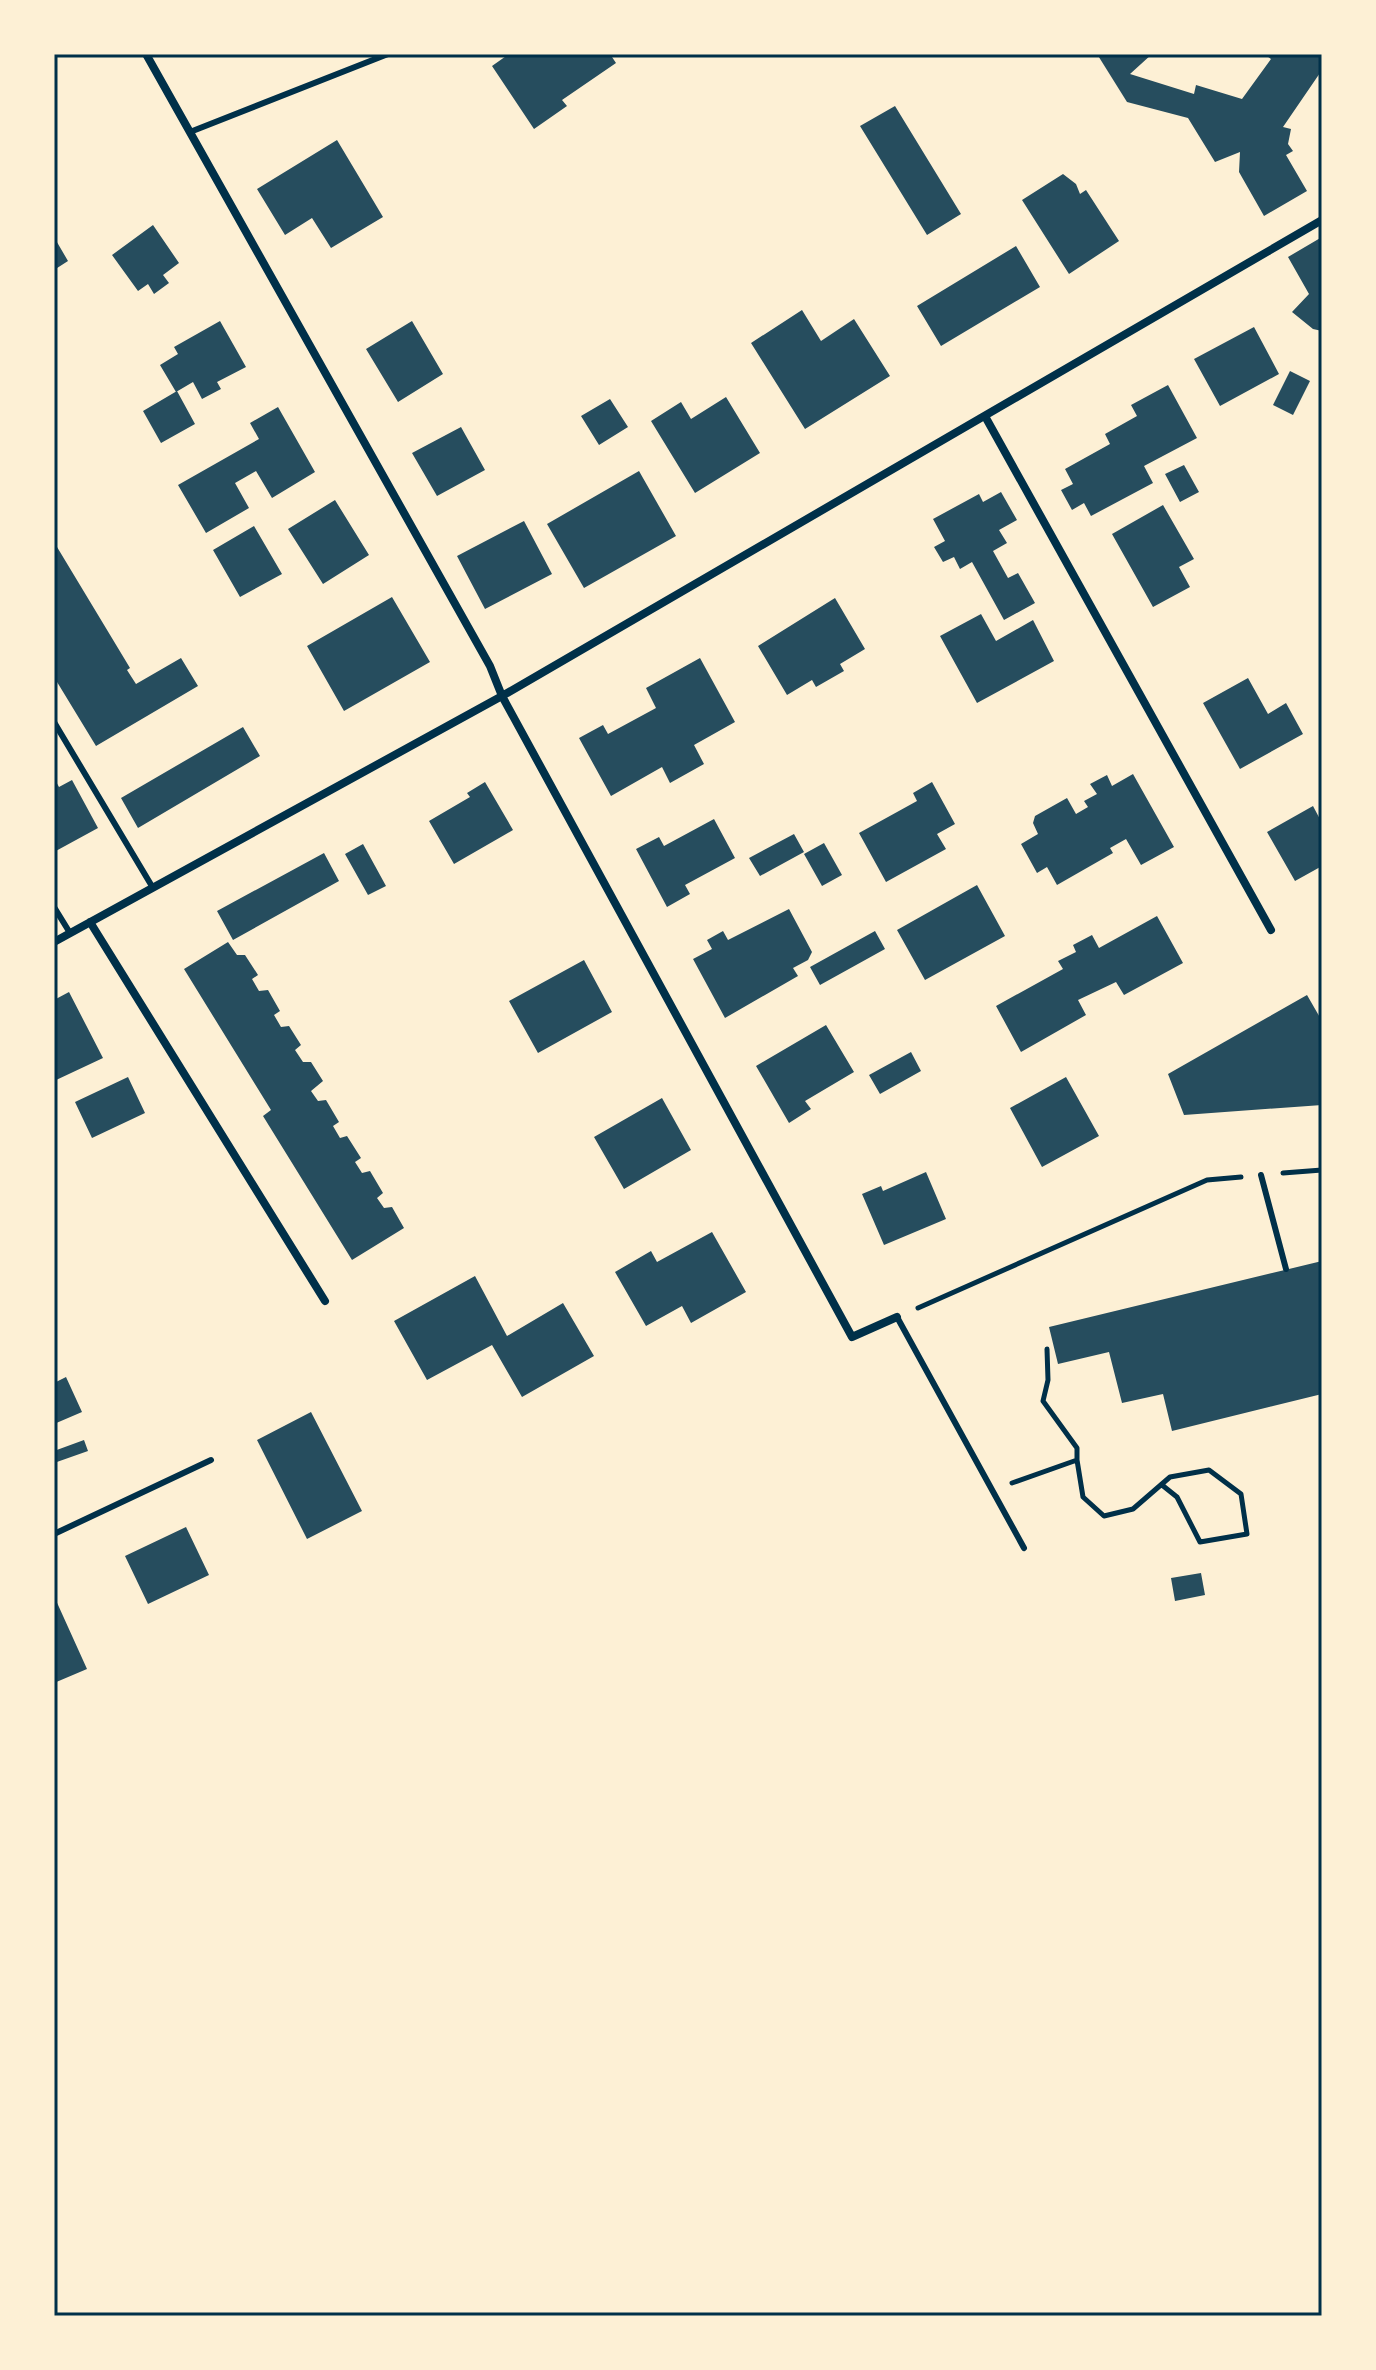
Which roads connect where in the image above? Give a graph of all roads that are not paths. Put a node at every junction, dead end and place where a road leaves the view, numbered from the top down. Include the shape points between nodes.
1 (146, 54) edge
2 (388, 54) edge
3 (190, 132) junction
4 (1322, 220) edge
5 (986, 418) junction
6 (502, 696) junction
7 (54, 722) edge
8 (153, 888) junction
9 (54, 907) edge
10 (90, 922) junction
11 (1271, 930) dead end
12 (70, 933) junction
13 (54, 942) edge
14 (1261, 1175) road end
15 (1286, 1269) dead end
16 (325, 1301) dead end
17 (897, 1317) joint
18 (211, 1460) dead end
19 (54, 1534) edge
20 (1024, 1548) dead end

1 - 3 street
2 - 3 lane
3 - 6 street
4 - 5 street
5 - 6 street
5 - 11 street
6 - 8 street
6 - 17 street via 852,1337
7 - 8 lane
8 - 10 street
9 - 12 lane
10 - 12 street
10 - 16 street
12 - 13 street
14 - 15 lane
17 - 20 lane
18 - 19 lane

